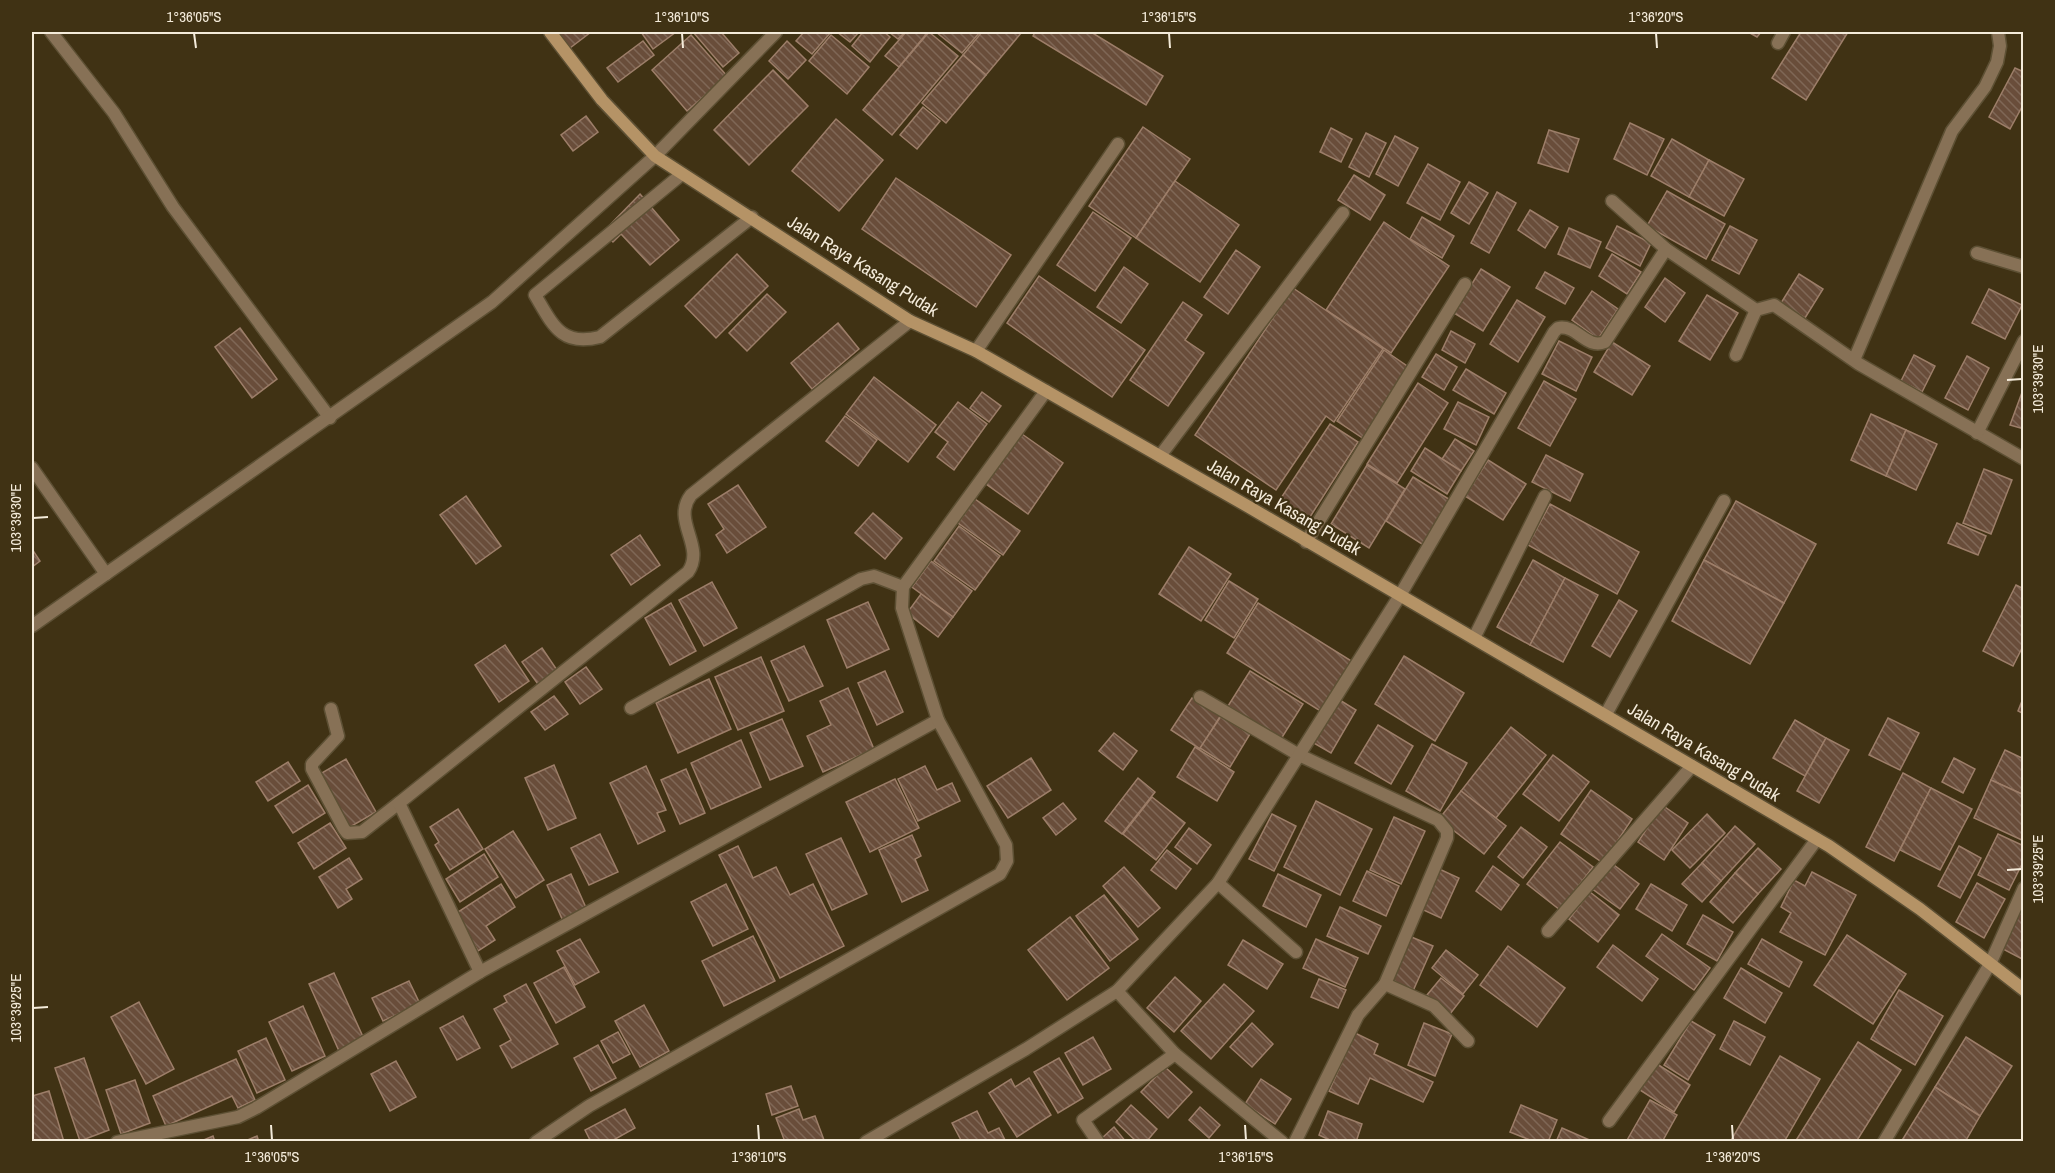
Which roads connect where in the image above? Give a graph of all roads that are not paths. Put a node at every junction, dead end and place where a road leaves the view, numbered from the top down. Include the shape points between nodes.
1 (51, 32) edge
2 (550, 32) edge
3 (776, 32) edge
4 (1784, 32) edge
5 (1998, 32) edge
6 (1778, 43) dead end
7 (1118, 144) dead end
8 (655, 156) junction
9 (682, 174) junction
10 (1612, 201) dead end
11 (1343, 213) dead end
12 (752, 217) junction
13 (1666, 249) junction
14 (1977, 253) dead end
15 (2024, 267) edge
16 (1465, 284) dead end
17 (1756, 310) junction
18 (910, 321) junction
19 (2024, 340) edge
20 (976, 351) junction
21 (1736, 355) dead end
22 (1854, 360) junction
23 (1046, 391) junction
24 (330, 418) junction
25 (1977, 433) junction
26 (1160, 456) junction
27 (2024, 459) edge
28 (32, 468) edge
29 (1545, 496) dead end
30 (1724, 501) dead end
31 (1306, 542) junction
32 (106, 574) junction
33 (903, 587) junction
34 (1399, 597) junction
35 (32, 626) edge
36 (1474, 638) junction
37 (1200, 697) dead end
38 (631, 708) dead end
39 (331, 709) dead end
40 (1606, 714) junction
41 (938, 720) junction
42 (1299, 755) junction
43 (1692, 766) junction
44 (399, 803) junction
45 (1817, 839) junction
46 (1218, 883) junction
47 (2024, 888) edge
48 (1548, 931) dead end
49 (1296, 952) dead end
50 (1990, 964) junction
51 (480, 972) junction
52 (1384, 984) junction
53 (2024, 990) edge
54 (1117, 992) junction
55 (1468, 1041) dead end
56 (1175, 1054) junction
57 (1609, 1121) dead end
58 (117, 1142) edge
59 (536, 1142) edge
60 (866, 1142) edge
61 (1098, 1142) edge
62 (1282, 1142) edge
63 (1295, 1142) edge
64 (1884, 1142) edge

1 - 24 street via 114,113 173,207
2 - 8 street, Jalan Raya Kasang Pudak via 602,100
3 - 8 street
4 - 6 street
5 - 22 street via 1997,62 1985,87 1952,131
7 - 20 street
8 - 9 street, Jalan Raya Kasang Pudak
8 - 24 street via 492,302
9 - 12 street, Jalan Raya Kasang Pudak
9 - 12 street via 535,295 555,329 568,338 583,341 600,337
10 - 13 street
11 - 26 street
12 - 18 street, Jalan Raya Kasang Pudak
13 - 17 street
13 - 34 street via 1605,342 1589,342 1570,328 1554,332
14 - 15 street
16 - 31 street
17 - 21 street
17 - 22 street via 1774,305
18 - 20 street, Jalan Raya Kasang Pudak
18 - 44 street via 683,504 683,518 695,553 688,572
19 - 25 street
20 - 23 street, Jalan Raya Kasang Pudak
22 - 25 street
23 - 26 street, Jalan Raya Kasang Pudak
23 - 33 street
24 - 32 street
25 - 27 street
26 - 31 street, Jalan Raya Kasang Pudak
28 - 32 street
29 - 36 street
30 - 40 street
31 - 34 street, Jalan Raya Kasang Pudak
32 - 35 street
33 - 38 street via 874,576 861,579
33 - 41 street via 902,608
34 - 36 street, Jalan Raya Kasang Pudak
34 - 42 street
36 - 40 street, Jalan Raya Kasang Pudak
37 - 42 street
39 - 44 street via 338,736 312,764 312,769 344,829 362,832
40 - 43 street, Jalan Raya Kasang Pudak
41 - 51 street
41 - 59 street via 1006,845 1007,861 1000,874 589,1106
42 - 46 street
42 - 52 street via 1438,820 1447,831
43 - 45 street, Jalan Raya Kasang Pudak
43 - 48 street
44 - 51 street
45 - 50 street, Jalan Raya Kasang Pudak via 1920,909
45 - 57 street
46 - 49 street
46 - 54 street
47 - 50 street
50 - 53 street, Jalan Raya Kasang Pudak
50 - 64 street
51 - 58 street via 238,1117
52 - 55 street via 1434,1006
52 - 63 street via 1358,1015
54 - 56 street
54 - 60 street
56 - 61 street via 1083,1120
56 - 62 street

